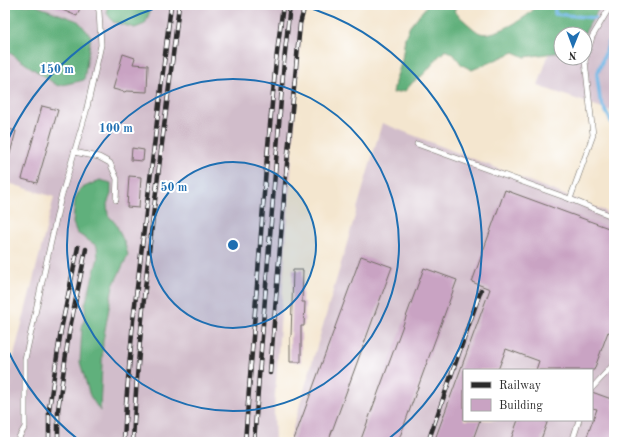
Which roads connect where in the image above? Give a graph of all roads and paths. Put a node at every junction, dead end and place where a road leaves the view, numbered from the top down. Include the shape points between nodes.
1 (97, 5) edge
2 (610, 5) edge
3 (417, 144) dead end
4 (74, 152) junction
5 (570, 199) junction
6 (116, 200) dead end
7 (614, 217) edge
8 (614, 364) edge
9 (593, 387) edge
10 (579, 421) edge
11 (16, 442) edge
12 (572, 442) edge

1 - 4 lane via 101,45
2 - 5 lane via 592,37 584,61 593,135
3 - 5 lane
4 - 6 lane via 99,157 110,163 117,179
4 - 11 lane via 60,201 25,359 24,427
5 - 7 lane
8 - 9 lane
10 - 12 lane

